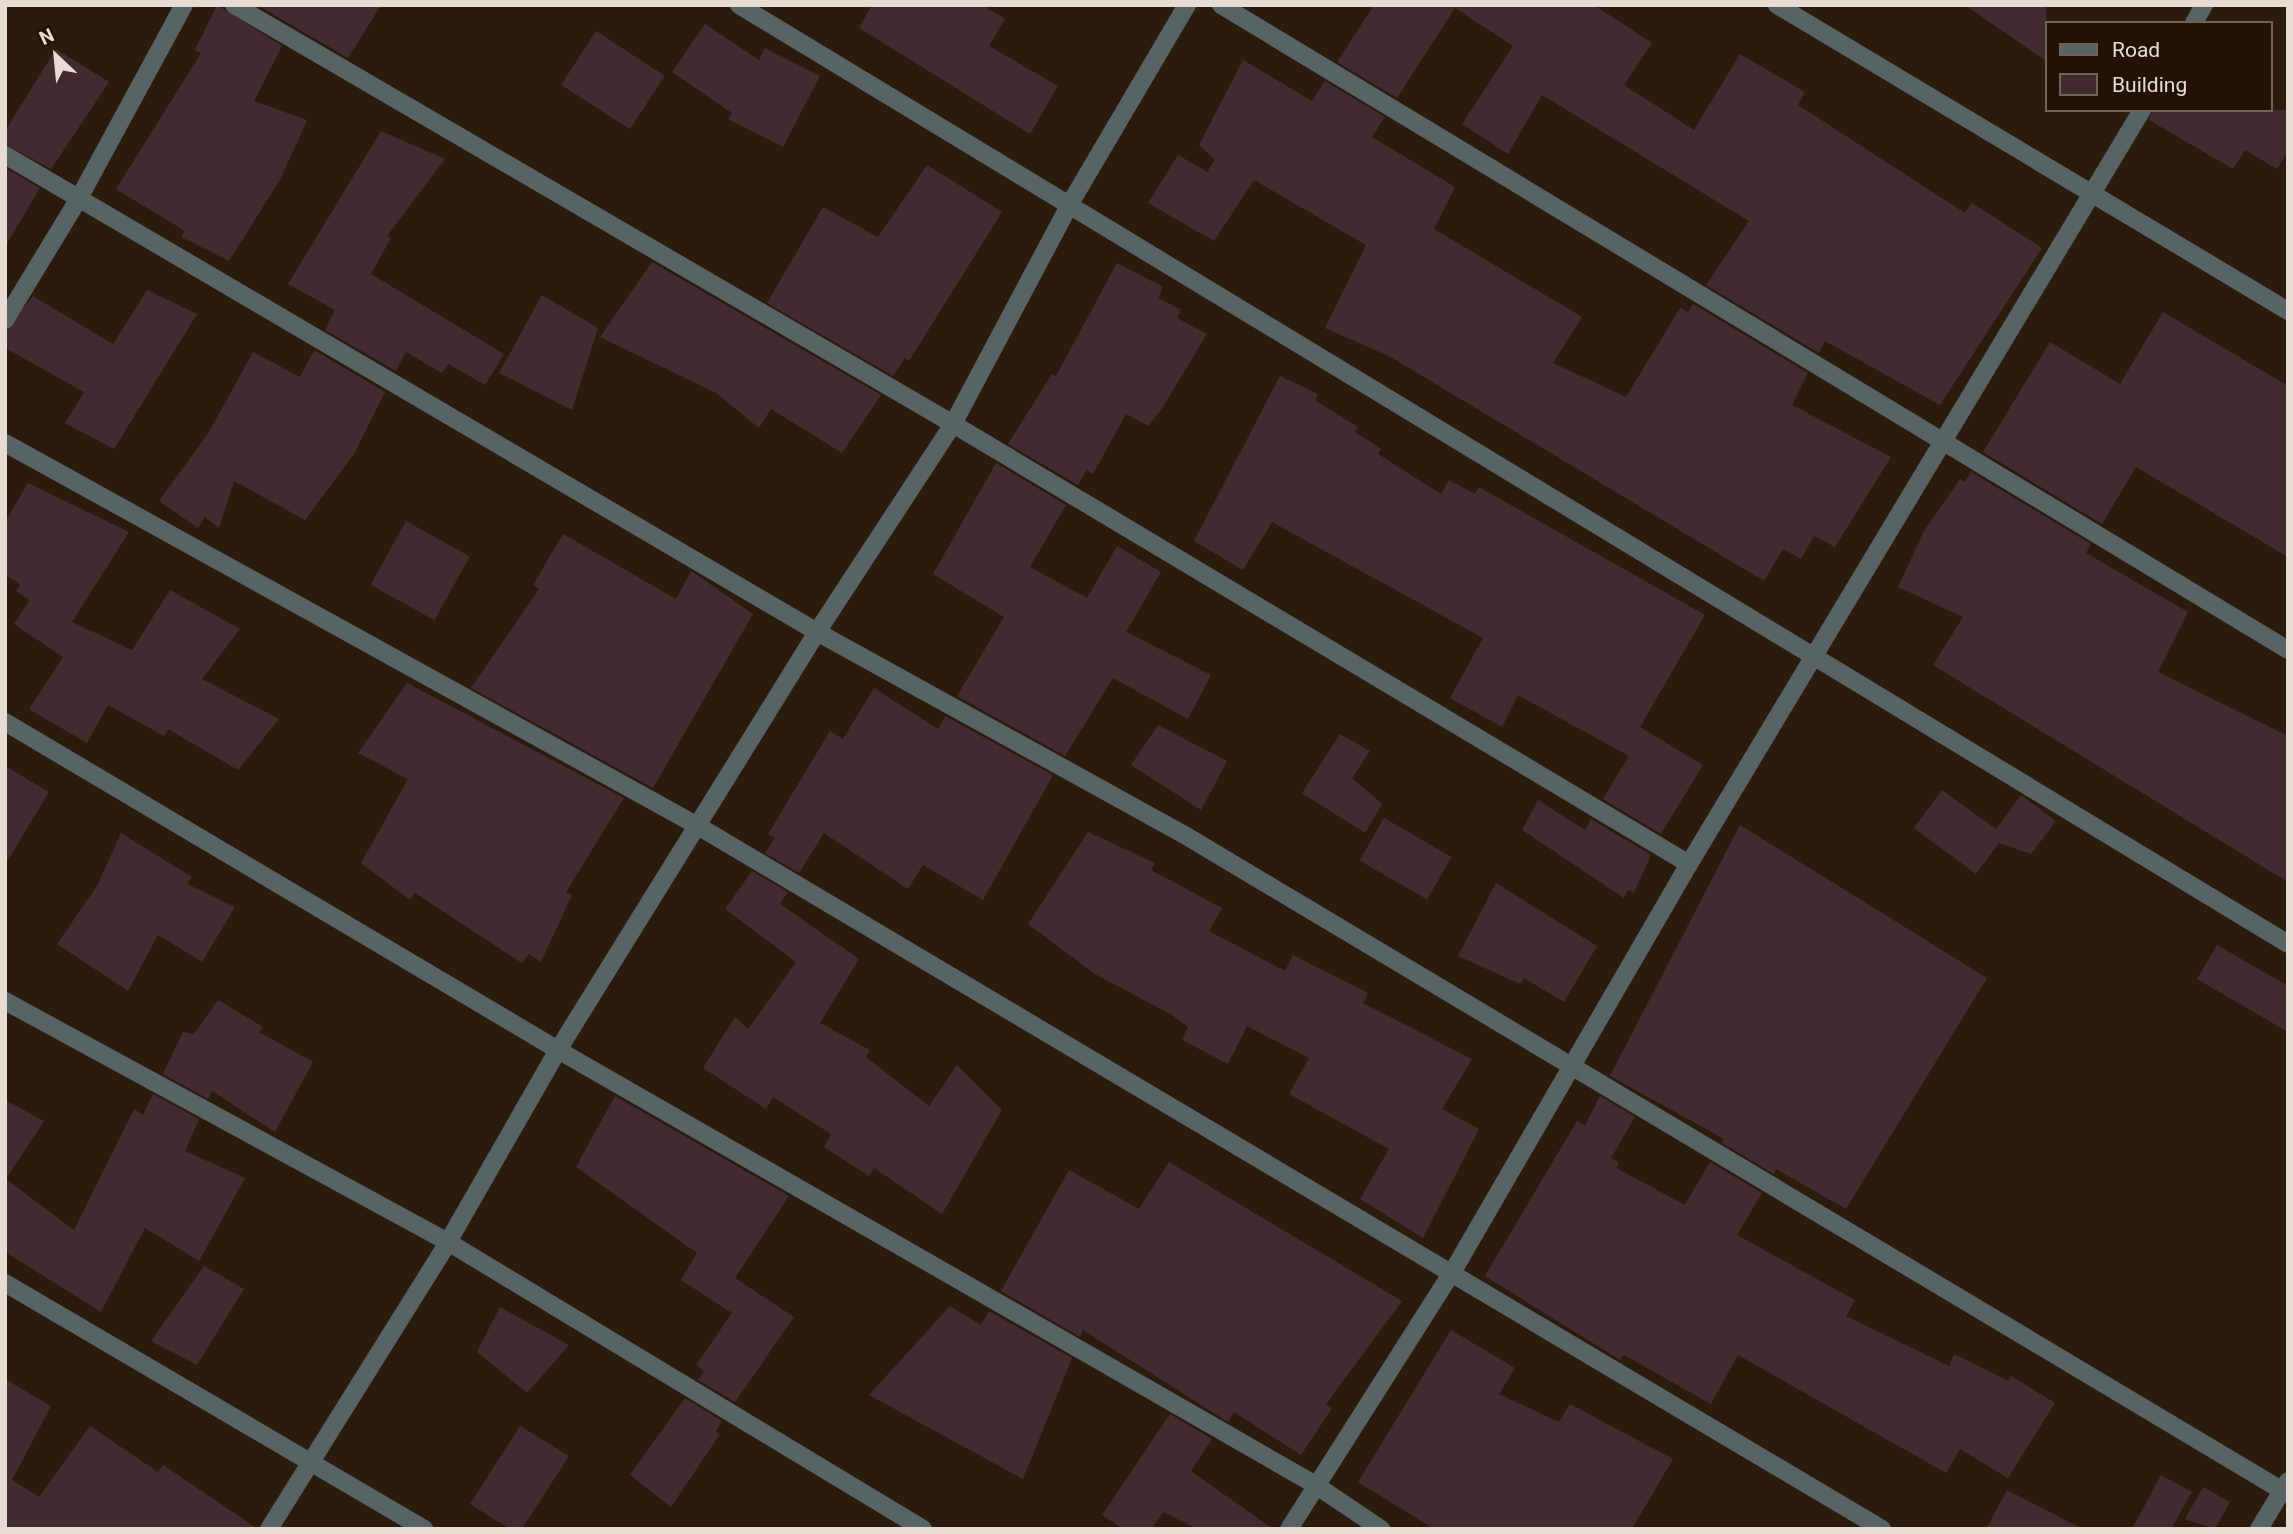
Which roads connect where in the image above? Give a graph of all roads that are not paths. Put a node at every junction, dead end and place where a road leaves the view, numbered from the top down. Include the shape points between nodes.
1 (184, 5) edge
2 (234, 5) edge
3 (739, 5) edge
4 (1187, 5) edge
5 (1221, 5) edge
6 (1777, 5) edge
7 (2204, 5) edge
8 (2195, 21) edge
9 (2141, 112) edge
10 (5, 155) edge
11 (2091, 196) junction
12 (78, 200) junction
13 (1071, 202) junction
14 (2288, 311) edge
15 (5, 320) edge
16 (953, 424) junction
17 (1941, 442) junction
18 (5, 443) edge
19 (817, 632) junction
20 (2288, 650) edge
21 (1813, 656) junction
22 (5, 722) edge
23 (698, 826) junction
24 (1689, 864) junction
25 (2288, 944) edge
26 (5, 1000) edge
27 (558, 1050) junction
28 (1570, 1068) junction
29 (449, 1242) junction
30 (1453, 1271) junction
31 (5, 1283) edge
32 (310, 1462) junction
33 (1314, 1485) junction
34 (2286, 1488) edge
35 (269, 1529) edge
36 (424, 1529) edge
37 (923, 1529) edge
38 (1289, 1529) edge
39 (1381, 1529) edge
40 (1882, 1529) edge
41 (2259, 1529) edge

1 - 12 street
2 - 16 street
3 - 13 street
4 - 13 street
5 - 17 street
6 - 11 street
7 - 8 street
9 - 11 street
10 - 12 street
11 - 14 street
11 - 17 street
12 - 15 street
12 - 19 street
13 - 16 street
13 - 21 street
16 - 19 street
16 - 24 street
17 - 20 street
17 - 21 street
18 - 23 street
19 - 23 street
19 - 28 street via 1183,834
21 - 24 street
21 - 25 street
22 - 27 street
23 - 27 street
23 - 30 street
24 - 28 street
26 - 29 street
27 - 29 street
27 - 33 street
28 - 30 street
28 - 34 street
29 - 32 street
29 - 37 street
30 - 33 street
30 - 40 street
31 - 32 street
32 - 35 street
32 - 36 street
33 - 38 street
33 - 39 street
34 - 41 street

